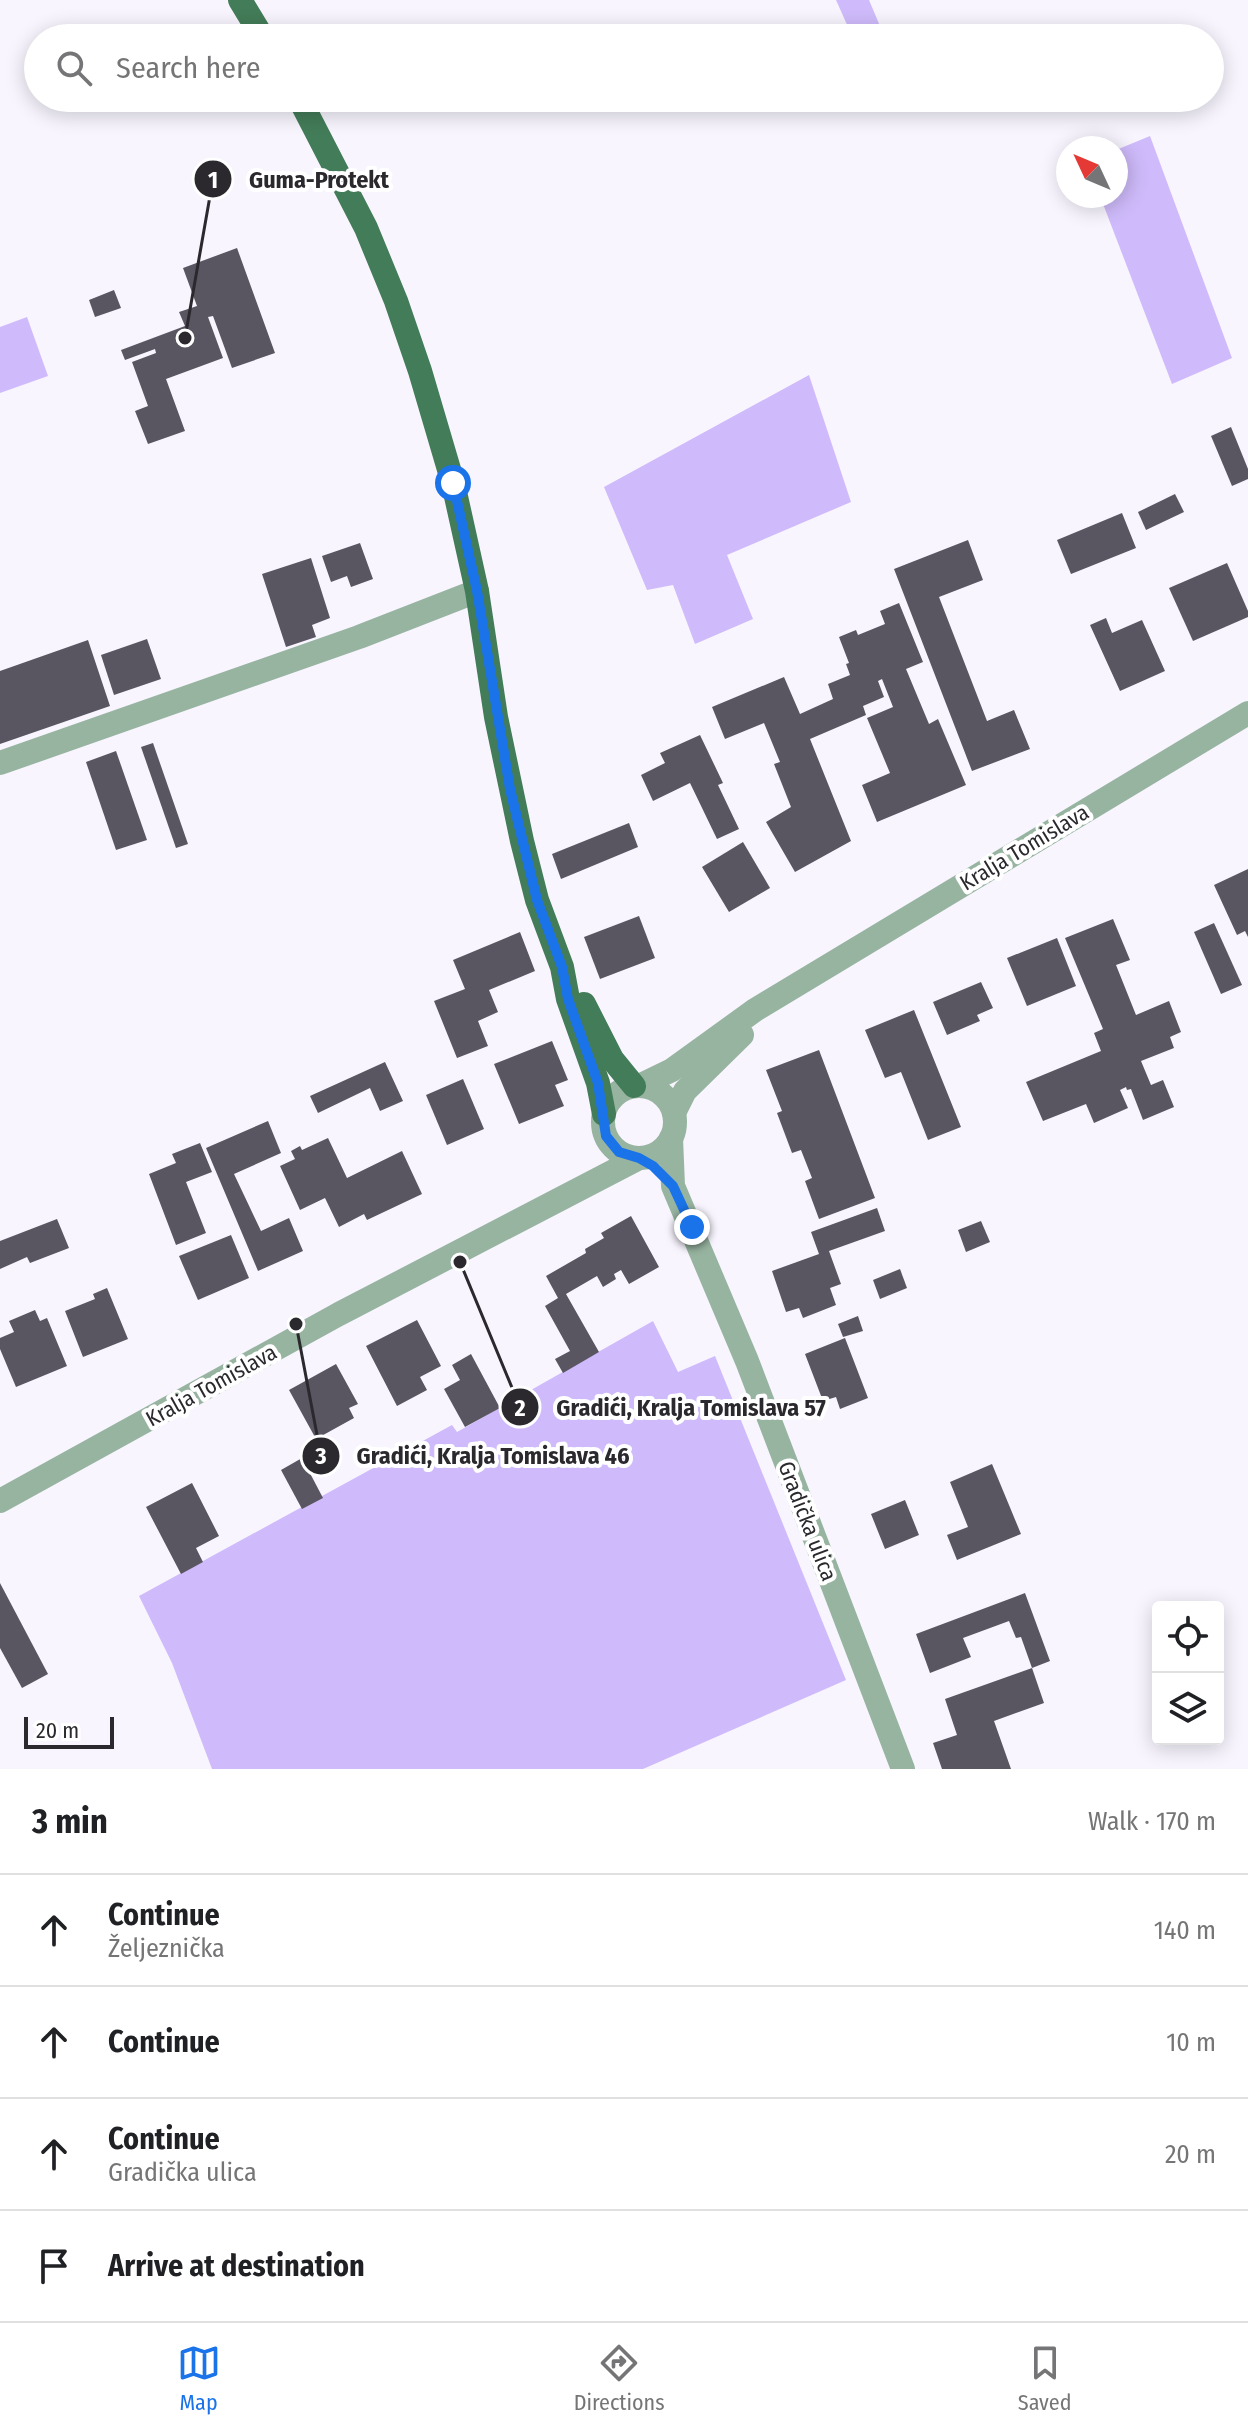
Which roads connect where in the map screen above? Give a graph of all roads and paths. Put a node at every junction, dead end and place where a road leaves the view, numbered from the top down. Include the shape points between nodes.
1 (240, 0) edge
2 (255, 24) edge
3 (306, 112) edge
4 (477, 591) junction
5 (1248, 713) edge
6 (0, 763) edge
7 (562, 967) junction
8 (801, 983) junction
9 (636, 1086) junction
10 (674, 1113) junction
11 (605, 1125) junction
12 (671, 1138) junction
13 (639, 1158) junction
14 (592, 1181) junction
15 (673, 1186) junction
16 (0, 1501) edge
17 (903, 1769) edge

1 - 2 main road
3 - 4 main road via 366,228 396,301 453,483
4 - 6 street
4 - 7 main road via 510,789 537,900
5 - 8 street, Kralja Tomislava
7 - 9 main road via 612,1059
7 - 11 main road via 598,1083
8 - 9 street, Kralja Tomislava via 672,1070
8 - 10 street, Kralja Tomislava via 698,1076
9 - 10 street via 660,1092
9 - 11 street via 612,1098
10 - 12 street
11 - 13 street via 619,1152
11 - 14 street via 603,1159
12 - 13 street via 657,1152
12 - 15 street, Gradička ulica
13 - 14 street, Kralja Tomislava
13 - 15 street, Gradička ulica
14 - 16 street, Kralja Tomislava
15 - 17 street, Gradička ulica via 747,1361

